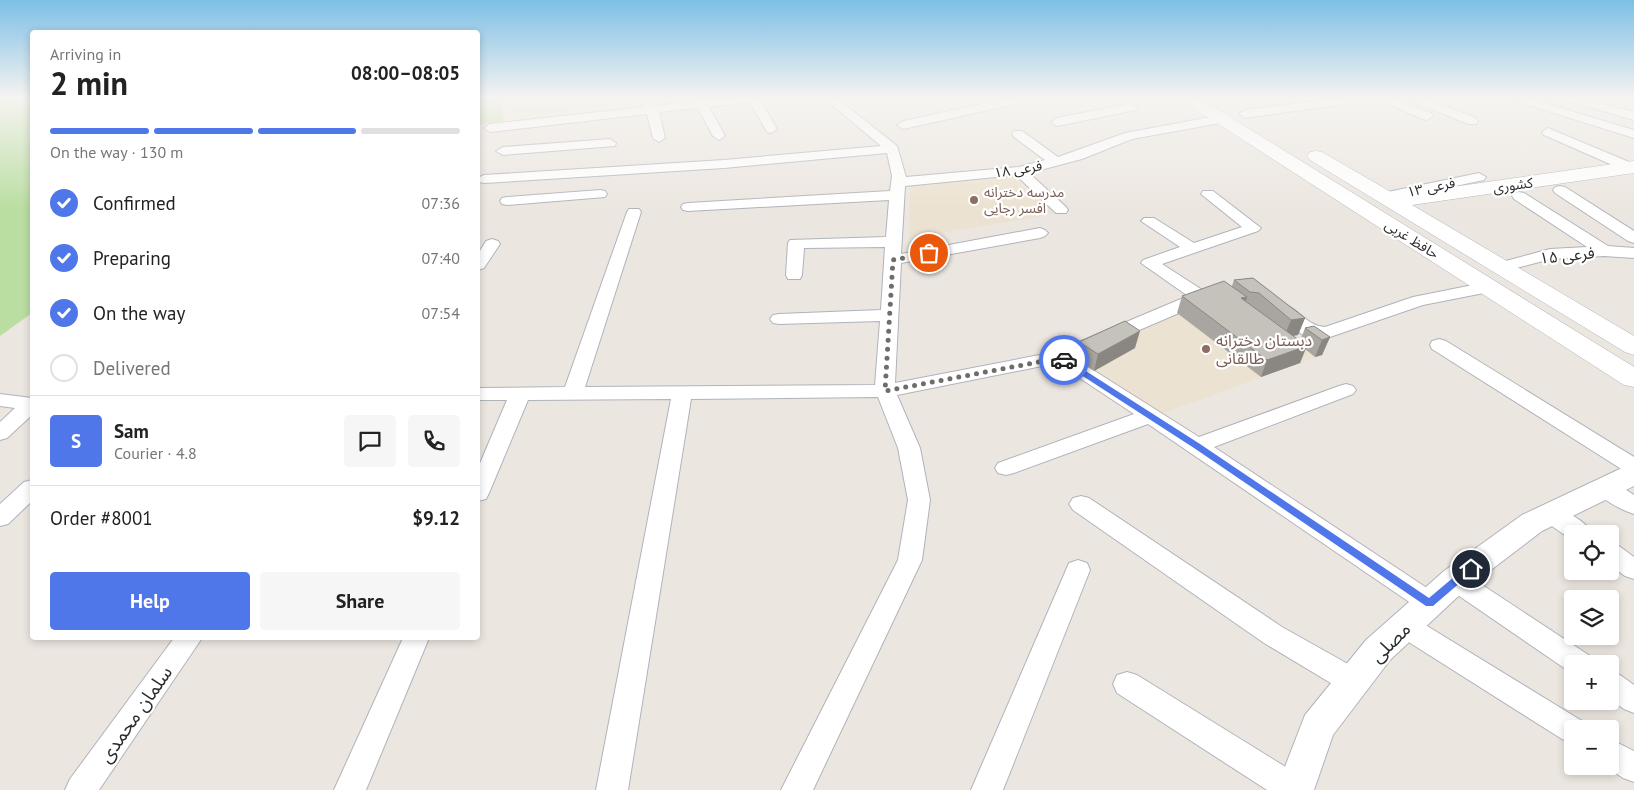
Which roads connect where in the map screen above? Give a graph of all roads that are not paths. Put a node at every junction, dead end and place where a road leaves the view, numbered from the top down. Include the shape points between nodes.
1 (875, 136) edge
2 (1021, 136) edge
3 (1130, 136) edge
4 (1257, 136) edge
5 (1281, 136) edge
6 (1556, 136) edge
7 (610, 143) dead end
8 (528, 149) junction
9 (892, 149) junction
10 (502, 151) dead end
11 (1056, 162) junction
12 (1335, 168) junction
13 (1019, 171) junction
14 (1305, 171) junction
15 (1633, 171) edge
16 (557, 174) junction
17 (519, 177) junction
18 (1478, 177) dead end
19 (484, 179) dead end
20 (898, 189) junction
21 (1335, 190) junction
22 (1560, 190) junction
23 (600, 194) dead end
24 (1208, 194) dead end
25 (1519, 196) junction
26 (550, 197) junction
27 (1388, 200) junction
28 (507, 201) dead end
29 (688, 207) dead end
30 (1061, 210) dead end
31 (634, 212) dead end
32 (1149, 221) dead end
33 (1040, 233) dead end
34 (1634, 238) edge
35 (492, 244) dead end
36 (1192, 248) junction
37 (893, 251) junction
38 (1604, 251) junction
39 (1634, 253) edge
40 (480, 262) edge
41 (1501, 267) junction
42 (794, 275) dead end
43 (1488, 287) junction
44 (1264, 296) edge
45 (890, 314) junction
46 (779, 319) dead end
47 (1439, 345) dead end
48 (1634, 348) edge
49 (1060, 358) junction
50 (1634, 379) edge
51 (1346, 390) dead end
52 (885, 391) junction
53 (682, 393) junction
54 (480, 394) edge
55 (520, 394) junction
56 (573, 394) junction
57 (0, 400) edge
58 (30, 404) edge
59 (30, 406) edge
60 (1150, 416) junction
61 (0, 433) edge
62 (1197, 446) junction
63 (1634, 467) edge
64 (1006, 468) dead end
65 (1634, 474) edge
66 (1604, 487) junction
67 (480, 488) edge
68 (30, 490) edge
69 (1081, 504) dead end
70 (1634, 506) edge
71 (1551, 514) junction
72 (0, 518) edge
73 (1568, 525) edge
74 (1619, 559) edge
75 (1634, 569) edge
76 (1078, 570) dead end
77 (1455, 580) junction
78 (1430, 603) junction
79 (1405, 626) junction
80 (188, 640) edge
81 (415, 640) edge
82 (1567, 655) edge
83 (1354, 682) junction
84 (1127, 684) dead end
85 (1619, 690) edge
86 (1634, 700) edge
87 (1564, 725) edge
88 (1619, 759) edge
89 (1634, 768) edge
90 (81, 790) edge
91 (350, 790) edge
92 (612, 790) edge
93 (797, 790) edge
94 (988, 790) edge
95 (1294, 790) edge

1 - 9 street
2 - 11 street
3 - 11 street, فرعی ۱۸ via 1103,148
4 - 14 main road, حافظ غربی
5 - 12 main road, حافظ غربی
6 - 15 street
7 - 8 street
8 - 10 street
8 - 17 street
9 - 16 street via 586,166
9 - 20 street via 899,176
11 - 13 street, فرعی ۱۸
12 - 14 main road via 1329,173
12 - 27 main road, حافظ غربی
13 - 20 street, فرعی ۱۸
13 - 30 street
14 - 21 main road, حافظ غربی
15 - 22 main road, کشوری
15 - 27 main road, کشوری
16 - 17 street
16 - 26 street
17 - 19 street
18 - 27 street, فرعی ۱۳
20 - 29 street, فرعی ۱۸
20 - 37 street
21 - 27 main road via 1344,185
21 - 43 main road, حافظ غربی
22 - 25 main road, کشوری
22 - 34 street
23 - 26 street
24 - 36 street via 1253,228
25 - 27 main road, کشوری
25 - 38 street
26 - 28 street
27 - 41 main road, حافظ غربی
31 - 56 street
32 - 36 street
33 - 37 street
35 - 40 street
36 - 49 street via 1149,263 1209,295
37 - 42 street via 796,243
37 - 45 street
38 - 39 street, فرعی ۱۵
38 - 41 street, فرعی ۱۵ via 1550,254
41 - 48 main road, حافظ غربی
43 - 44 street via 1419,301 1327,334 1310,332
43 - 50 main road, حافظ غربی
45 - 46 street
45 - 52 street
47 - 63 street
49 - 52 street
49 - 60 street
51 - 62 street
52 - 53 street
52 - 93 street via 909,448 918,500 910,560
53 - 56 street
53 - 92 street
54 - 55 street
55 - 56 street
55 - 67 street
57 - 58 street
59 - 61 street
60 - 62 street
60 - 64 street
62 - 78 street
65 - 66 street, مصلی
66 - 70 street
66 - 71 street, مصلی
68 - 72 street
69 - 83 street via 1274,635
71 - 73 street
71 - 77 street, مصلی via 1532,523
74 - 75 street
76 - 94 street
77 - 78 street, مصلی
77 - 82 street
78 - 79 street, مصلی
79 - 83 street, مصلی via 1378,650
79 - 87 street
80 - 90 street, سلمان محمدی
81 - 91 street
83 - 95 street, مصلی via 1318,727
84 - 95 street
85 - 86 street
88 - 89 street

